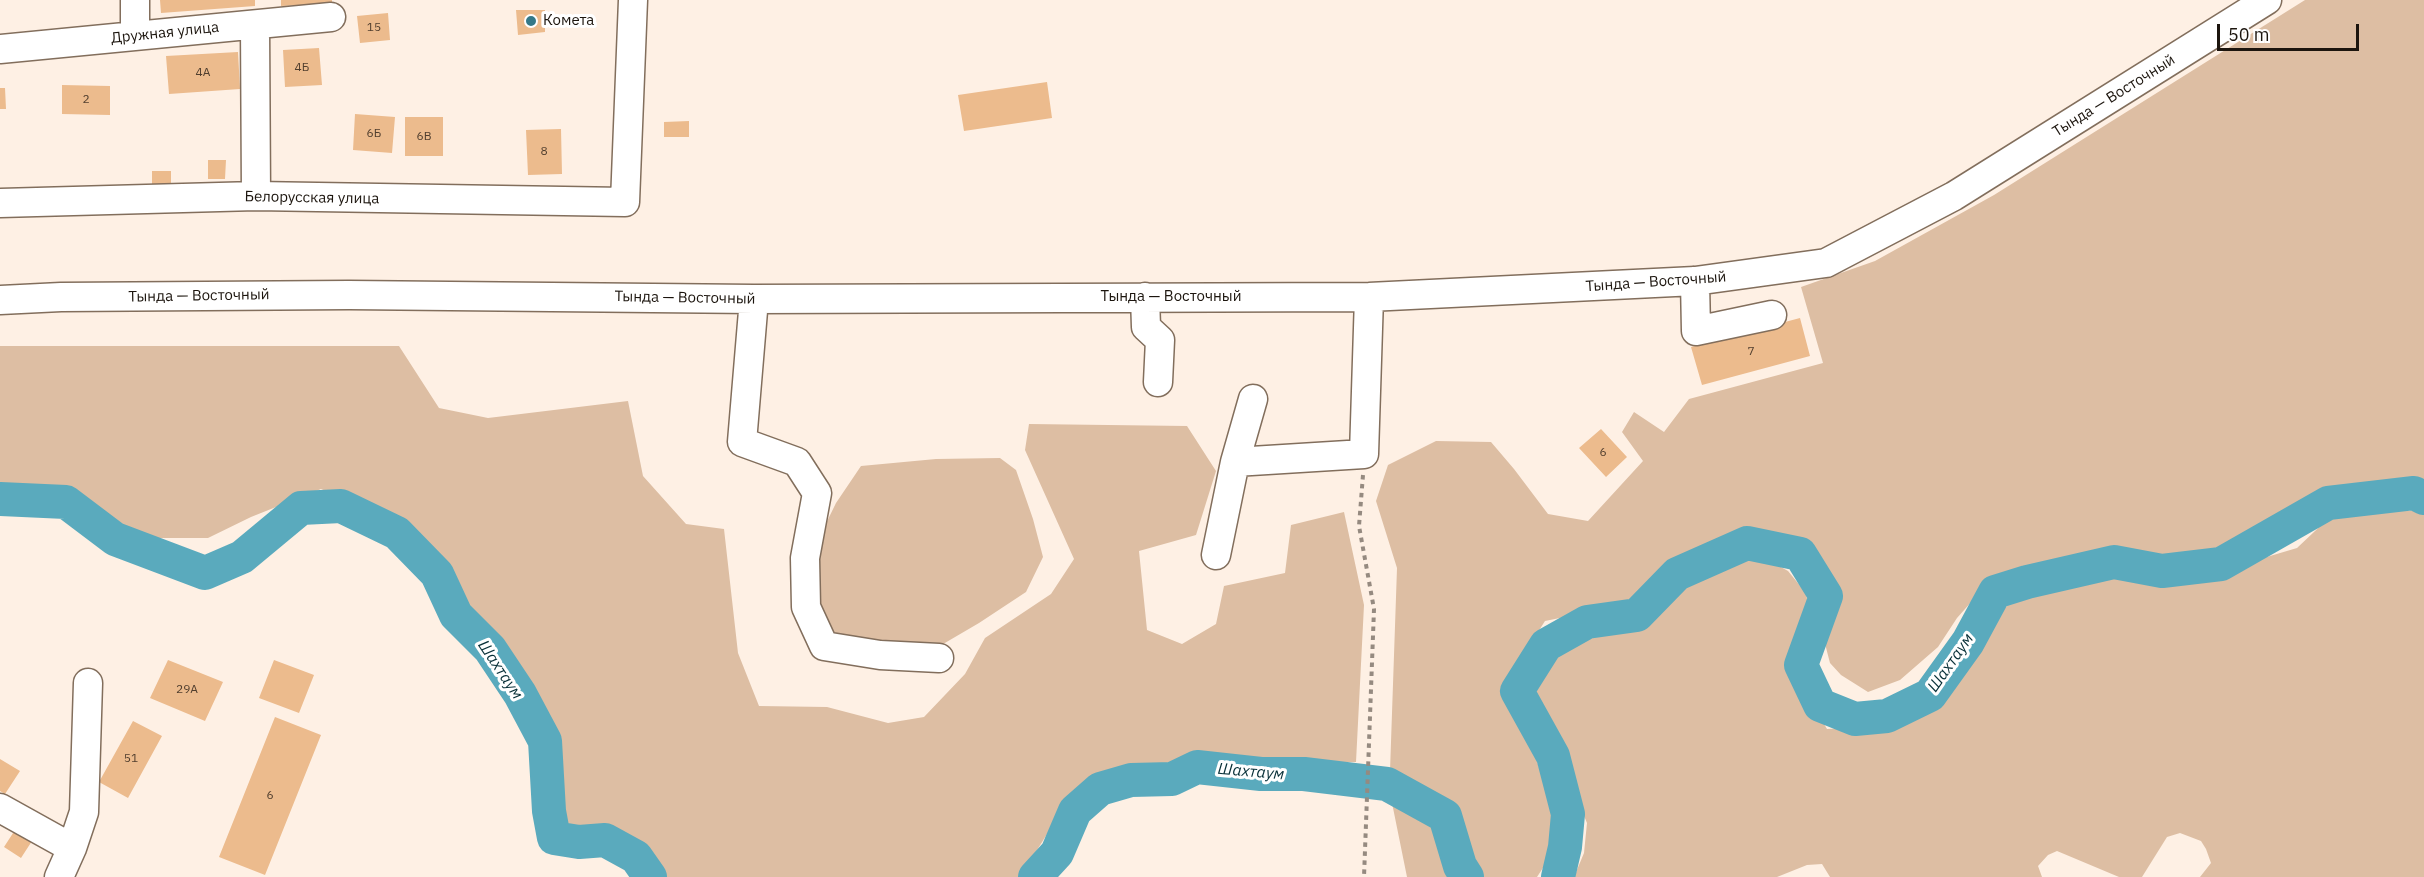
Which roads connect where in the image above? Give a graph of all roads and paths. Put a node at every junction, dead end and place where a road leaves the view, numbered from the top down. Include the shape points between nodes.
1 (135, 0) edge
2 (633, 0) edge
3 (2267, 0) edge
4 (331, 17) dead end
5 (255, 25) junction
6 (135, 36) junction
7 (0, 49) edge
8 (256, 196) junction
9 (0, 203) edge
10 (1695, 281) junction
11 (1145, 297) junction
12 (1369, 297) junction
13 (754, 299) junction
14 (0, 300) edge
15 (1772, 315) dead end
16 (1158, 382) dead end
17 (1253, 399) dead end
18 (1364, 454) junction
19 (1235, 462) junction
20 (1216, 555) dead end
21 (939, 658) dead end
22 (88, 683) dead end
23 (0, 808) edge
24 (72, 848) junction
25 (59, 877) edge
26 (1364, 877) edge

1 - 6 street
2 - 8 street, Белорусская улица via 625,202
3 - 10 street, Тында — Восточный via 1954,196 1826,263
4 - 5 street, Дружная улица
5 - 6 street, Дружная улица
5 - 8 street
6 - 7 street, Дружная улица
8 - 9 street, Белорусская улица
10 - 12 street, Тында — Восточный
10 - 15 street via 1696,331
11 - 12 street, Тында — Восточный
11 - 13 street, Тында — Восточный
11 - 16 street via 1146,327 1160,340
12 - 18 street
13 - 14 street, Тында — Восточный via 349,295
13 - 21 street via 742,442 797,462 817,493 805,558 806,607 824,646 880,655
17 - 19 street
18 - 19 street
18 - 26 path via 1359,526 1374,609
19 - 20 street
22 - 24 street via 84,812
23 - 24 street
24 - 25 street

